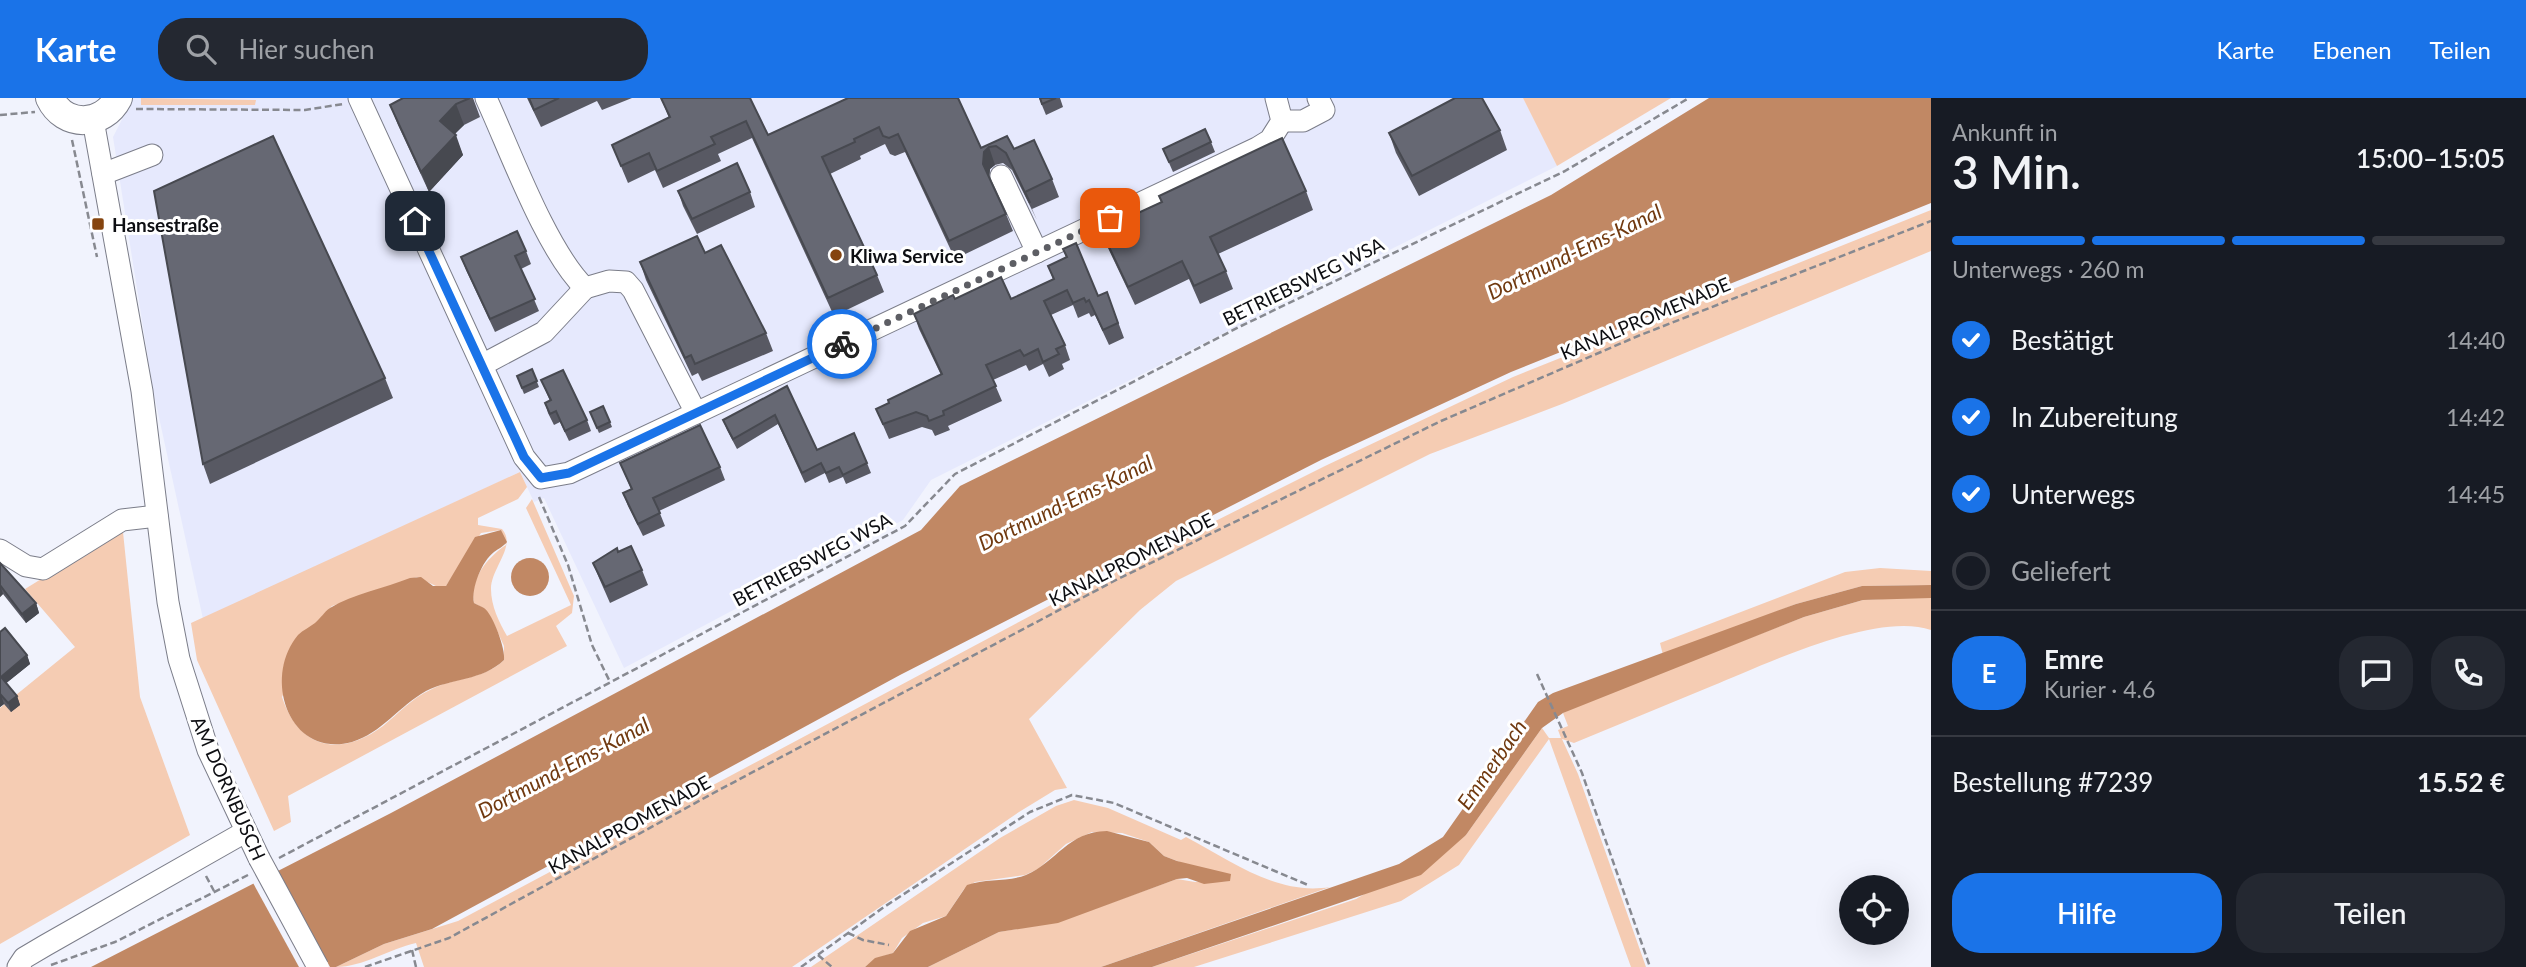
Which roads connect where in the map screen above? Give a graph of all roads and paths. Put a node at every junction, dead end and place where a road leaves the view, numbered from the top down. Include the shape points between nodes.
1 (359, 98) edge
2 (486, 98) edge
3 (1276, 98) edge
4 (1318, 98) edge
5 (1689, 98) edge
6 (123, 104) edge
7 (44, 105) edge
8 (0, 115) edge
9 (1282, 121) junction
10 (81, 127) junction
11 (152, 155) dead end
12 (103, 174) junction
13 (1001, 176) dead end
14 (1931, 220) edge
15 (1037, 252) junction
16 (99, 264) dead end
17 (585, 288) junction
18 (482, 365) junction
19 (696, 413) junction
20 (541, 478) junction
21 (157, 516) junction
22 (0, 550) edge
23 (1537, 674) dead end
24 (610, 682) junction
25 (245, 832) junction
26 (259, 865) junction
27 (206, 876) dead end
28 (1308, 885) dead end
29 (214, 891) junction
30 (848, 933) junction
31 (889, 945) dead end
32 (412, 950) junction
33 (818, 955) junction
34 (18, 967) edge
35 (45, 967) edge
36 (318, 967) edge
37 (365, 967) edge
38 (416, 967) edge
39 (801, 967) edge
40 (832, 967) edge
41 (1650, 967) edge

1 - 6 path via 305,110
1 - 18 street
2 - 17 street via 543,223 573,276
3 - 9 street
4 - 9 street via 1324,110 1303,121
5 - 24 path, BETRIEBSWEG WSA via 1564,171 1241,326 955,474 905,526
6 - 10 main road
7 - 8 path
7 - 10 main road
9 - 15 street via 1258,148
10 - 12 street, AM DORNBUSCH
10 - 16 path
11 - 12 street
12 - 21 street, AM DORNBUSCH via 142,391
13 - 15 street
14 - 32 path, KANALPROMENADE via 1638,335 1441,421 1116,580 449,938
15 - 19 street
17 - 18 street via 544,332
17 - 19 street via 626,282
18 - 20 street via 524,457
19 - 20 street via 569,473
20 - 24 path via 538,501 568,565 598,659
21 - 22 street via 122,520 43,569 26,566
21 - 25 street, AM DORNBUSCH via 179,659 196,720
23 - 41 path via 1581,773
24 - 26 path, BETRIEBSWEG WSA
25 - 26 street, AM DORNBUSCH
25 - 34 street via 24,958
26 - 29 path, BETRIEBSWEG WSA
26 - 36 street, AM DORNBUSCH, bridge
27 - 29 path
28 - 30 path via 1114,803 1072,795 1030,812
29 - 35 path, BETRIEBSWEG WSA via 115,942
30 - 31 path
30 - 33 path
32 - 37 path, KANALPROMENADE
32 - 38 path
33 - 39 path
33 - 40 path

